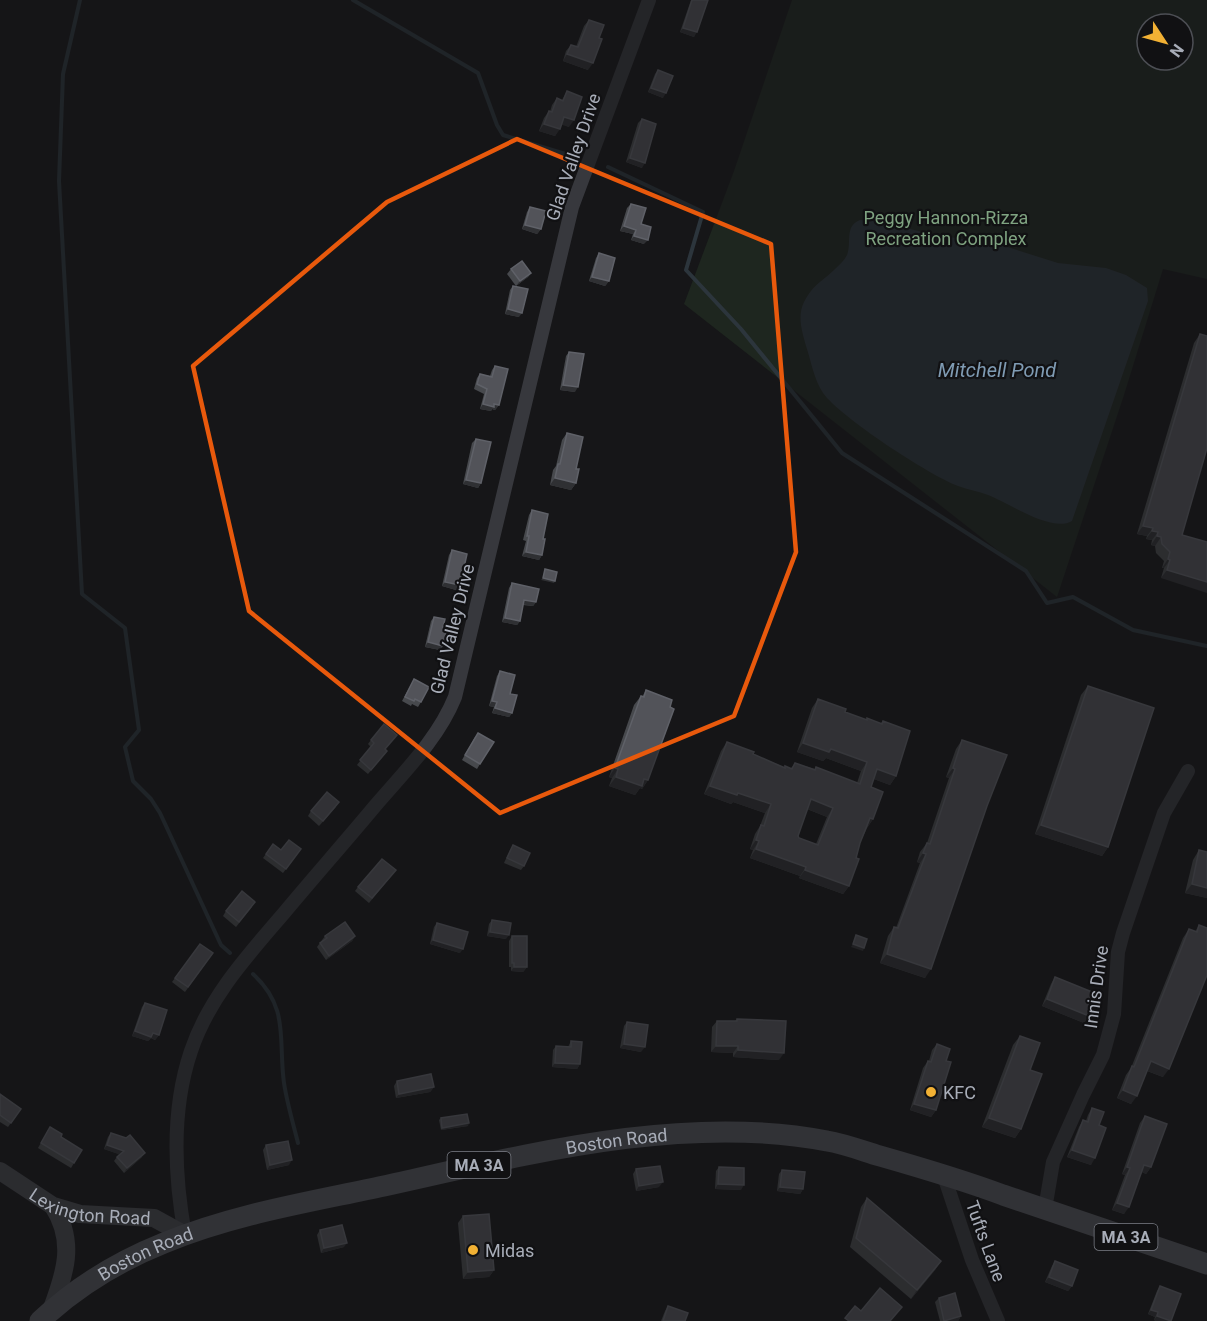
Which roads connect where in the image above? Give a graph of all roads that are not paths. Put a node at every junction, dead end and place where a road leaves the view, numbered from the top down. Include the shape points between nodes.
1 (649, 0) edge
2 (1188, 771) dead end
3 (0, 1171) edge
4 (943, 1173) junction
5 (53, 1206) junction
6 (1045, 1209) junction
7 (185, 1235) junction
8 (1207, 1264) edge
9 (46, 1316) edge
10 (998, 1321) edge

1 - 7 street, Glad Valley Drive via 572,207 448,713 421,753 248,956 208,1012 186,1069 177,1125 177,1169
2 - 6 street, Innis Drive via 1164,813 1123,933 1114,1014 1103,1055 1053,1162
3 - 5 street, Lexington Road
4 - 6 main road, Boston Road / MA 3A
4 - 7 main road, Boston Road / MA 3A via 828,1141 772,1133 654,1136 608,1140 500,1160 279,1209
4 - 10 street, Tufts Lane via 972,1260
5 - 7 street, Lexington Road via 80,1214 154,1218
5 - 9 street via 67,1242 63,1278
6 - 8 main road, Boston Road / MA 3A
7 - 9 main road, Boston Road / MA 3A via 117,1265

